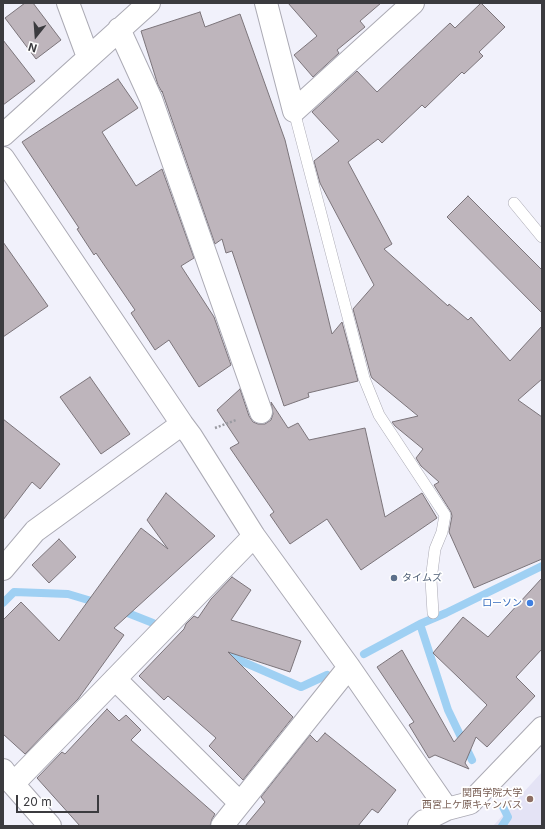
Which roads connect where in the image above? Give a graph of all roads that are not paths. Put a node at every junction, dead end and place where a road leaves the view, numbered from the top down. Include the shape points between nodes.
1 (68, 3) edge
2 (149, 3) edge
3 (266, 3) edge
4 (412, 3) edge
5 (119, 29) junction
6 (88, 57) junction
7 (294, 111) junction
8 (3, 135) edge
9 (3, 158) edge
10 (514, 203) dead end
11 (542, 237) edge
12 (261, 412) road end
13 (187, 430) junction
14 (254, 536) junction
15 (3, 569) edge
16 (433, 613) dead end
17 (350, 667) junction
18 (115, 679) junction
19 (542, 728) edge
20 (8, 777) edge
21 (240, 804) junction
22 (447, 809) junction
23 (422, 823) edge
24 (50, 826) edge
25 (222, 826) edge

1 - 6 street
2 - 5 street
3 - 7 street
4 - 7 street
5 - 6 street
5 - 12 street via 151,98
6 - 8 street
7 - 16 lane via 364,378 379,415 445,515 435,549 431,580
9 - 13 street
10 - 11 lane
13 - 14 street
13 - 15 street via 35,531
14 - 17 street
14 - 18 street
17 - 21 street
17 - 22 street
18 - 20 street
18 - 21 street
19 - 22 street via 470,803
20 - 24 street
21 - 25 street
22 - 23 street

